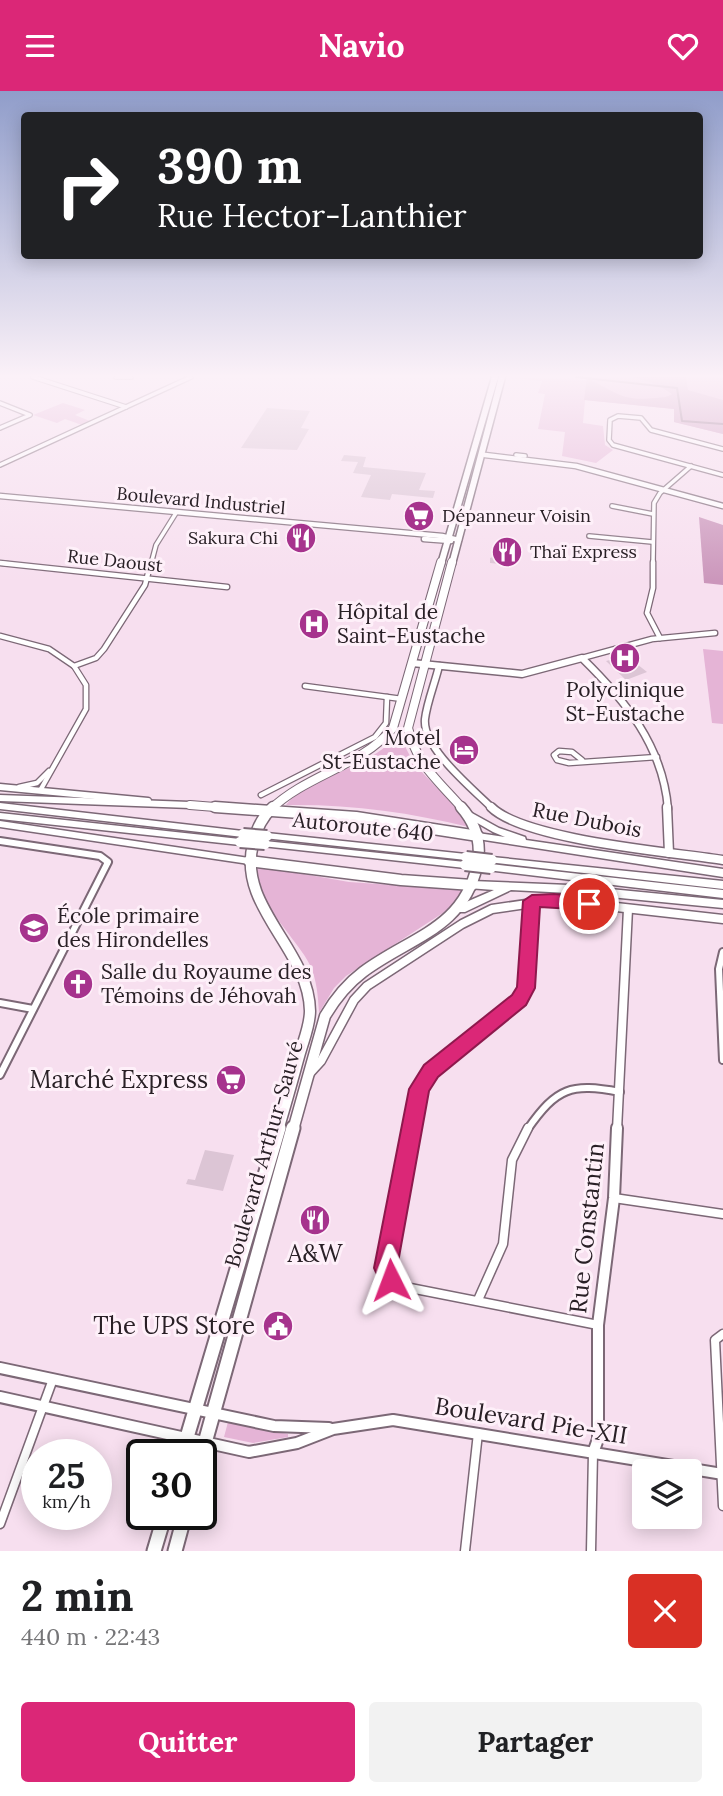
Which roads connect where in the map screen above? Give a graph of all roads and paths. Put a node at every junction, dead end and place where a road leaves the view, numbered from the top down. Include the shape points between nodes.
1 (43, 445) edge
2 (482, 445) edge
3 (483, 445) edge
4 (613, 445) edge
5 (481, 453) junction
6 (516, 455) joint
7 (525, 456) joint
8 (0, 465) edge
9 (691, 466) junction
10 (723, 475) edge
11 (665, 489) junction
12 (0, 496) edge
13 (723, 505) edge
14 (612, 506) dead end
15 (176, 513) junction
16 (653, 514) junction
17 (589, 536) dead end
18 (448, 539) junction
19 (459, 541) junction
20 (652, 542) junction
21 (0, 563) edge
22 (147, 578) junction
23 (228, 587) dead end
24 (715, 633) dead end
25 (0, 636) edge
26 (660, 638) junction
27 (582, 658) junction
28 (412, 663) junction
29 (424, 664) junction
30 (74, 666) junction
31 (439, 666) junction
32 (305, 686) dead end
33 (387, 697) junction
34 (402, 699) junction
35 (657, 757) junction
36 (582, 760) junction
37 (51, 769) junction
38 (0, 787) edge
39 (11, 789) junction
40 (41, 789) junction
41 (261, 795) dead end
42 (0, 799) edge
43 (0, 806) edge
44 (190, 806) junction
45 (270, 810) junction
46 (470, 815) junction
47 (0, 816) edge
48 (0, 824) edge
49 (478, 837) junction
50 (241, 838) junction
51 (0, 841) edge
52 (546, 847) junction
53 (669, 853) junction
54 (723, 860) edge
55 (249, 861) junction
56 (492, 864) junction
57 (723, 873) edge
58 (472, 885) junction
59 (723, 885) edge
60 (509, 887) junction
61 (723, 894) edge
62 (532, 901) junction
63 (723, 904) edge
64 (461, 908) junction
65 (628, 909) junction
66 (723, 919) edge
67 (723, 952) edge
68 (721, 989) edge
69 (0, 1003) edge
70 (33, 1009) junction
71 (723, 1061) edge
72 (310, 1073) junction
73 (0, 1075) edge
74 (620, 1092) junction
75 (614, 1198) junction
76 (723, 1214) edge
77 (478, 1300) junction
78 (598, 1325) junction
79 (723, 1333) edge
80 (0, 1368) edge
81 (53, 1378) junction
82 (0, 1397) edge
83 (43, 1408) junction
84 (195, 1409) junction
85 (214, 1414) junction
86 (333, 1429) junction
87 (478, 1433) junction
88 (155, 1439) edge
89 (186, 1439) edge
90 (206, 1439) edge
91 (217, 1451) edge
92 (593, 1453) junction
93 (722, 1474) edge
94 (723, 1506) edge
95 (0, 1524) edge
96 (160, 1530) edge
97 (181, 1530) edge
98 (154, 1551) edge
99 (175, 1551) edge
100 (465, 1551) edge
101 (591, 1551) edge

1 - 8 street
2 - 5 main road, Boulevard Arthur-Sauvé
3 - 5 main road, Boulevard Arthur-Sauvé
4 - 9 street
5 - 6 street
5 - 11 street via 576,466
5 - 18 main road, Boulevard Arthur-Sauvé
5 - 19 main road, Boulevard Arthur-Sauvé
6 - 7 street
7 - 11 street via 579,463
9 - 10 street
9 - 11 street
11 - 13 street
11 - 16 street via 654,501
12 - 15 street, Boulevard Industriel
14 - 16 street
15 - 18 street, Boulevard Industriel
15 - 22 street via 156,545
16 - 20 street
17 - 20 street
18 - 19 street, Boulevard Industriel
18 - 28 main road, Boulevard Arthur-Sauvé
19 - 29 main road, Boulevard Arthur-Sauvé
20 - 26 street via 653,588 647,613
21 - 22 street, Rue Daoust
22 - 23 street, Rue Daoust
22 - 30 street via 102,653
24 - 26 street
25 - 30 street via 49,649
26 - 27 street
27 - 31 street via 522,674
27 - 35 street via 629,712
28 - 29 street
28 - 34 main road, Boulevard Arthur-Sauvé
29 - 31 street
29 - 46 main road, Boulevard Arthur-Sauvé via 409,718 410,741 425,767
30 - 37 street via 86,685 86,709
31 - 53 street, Rue Dubois via 425,721 428,738 494,811 540,832
32 - 33 street
33 - 34 street
33 - 41 street via 386,723 378,735
34 - 45 main road, Boulevard Arthur-Sauvé via 393,728 383,741 301,785
35 - 36 street
35 - 53 street via 666,793
36 - 36 street via 570,751 554,755 564,762
37 - 39 street via 37,783
37 - 40 street
38 - 39 street
39 - 40 street
40 - 44 street
42 - 44 highway
43 - 50 highway, Autoroute 640
44 - 45 main road
45 - 49 main road via 365,818
45 - 55 main road, Boulevard Arthur-Sauvé via 254,835
46 - 49 main road, Boulevard Arthur-Sauvé
46 - 52 highway
47 - 50 highway, Autoroute 640
48 - 55 highway
49 - 52 highway
49 - 58 main road, Boulevard Arthur-Sauvé via 480,861
50 - 56 highway, Autoroute 640, bridge
51 - 70 street via 107,859
52 - 57 highway
53 - 54 street, Rue Dubois
55 - 58 main road
55 - 84 main road, Boulevard Arthur-Sauvé via 257,898 304,975 309,1017
56 - 59 highway, Autoroute 640
56 - 61 highway, Autoroute 640
58 - 60 highway
58 - 64 main road, Boulevard Arthur-Sauvé
60 - 63 highway
60 - 64 highway
62 - 65 street
62 - 72 street via 477,916 372,982 354,1000
62 - 77 street via 526,988 519,1000 431,1071 419,1089 386,1268 400,1286
64 - 72 main road, Boulevard Arthur-Sauvé via 373,965 341,992 325,1016
65 - 66 street
65 - 74 street, Rue Constantin
67 - 68 street
68 - 71 street
69 - 70 street
70 - 73 street
72 - 85 main road, Boulevard Arthur-Sauvé
74 - 75 street, Rue Constantin
74 - 77 street via 581,1086 565,1090 529,1125 512,1160 500,1255
75 - 76 street
75 - 78 street, Rue Constantin
77 - 78 street
78 - 92 street, Rue Constantin via 598,1439
79 - 93 street via 715,1340
80 - 81 street, Boulevard Pie-XII
81 - 83 street
81 - 84 street, Boulevard Pie-XII
82 - 83 street, Boulevard Pie-XII
83 - 88 street, Boulevard Pie-XII
83 - 95 street
84 - 85 street, Boulevard Pie-XII
84 - 89 main road, Boulevard Arthur-Sauvé
85 - 86 street, Boulevard Pie-XII via 274,1426
85 - 90 main road, Boulevard Arthur-Sauvé
86 - 87 street, Boulevard Pie-XII via 393,1420
86 - 91 street, Boulevard Pie-XII via 258,1452
87 - 92 street, Boulevard Pie-XII
87 - 100 street
92 - 93 street, Boulevard Pie-XII
92 - 101 street, Rue Constantin
93 - 94 street
96 - 98 main road
97 - 99 main road

